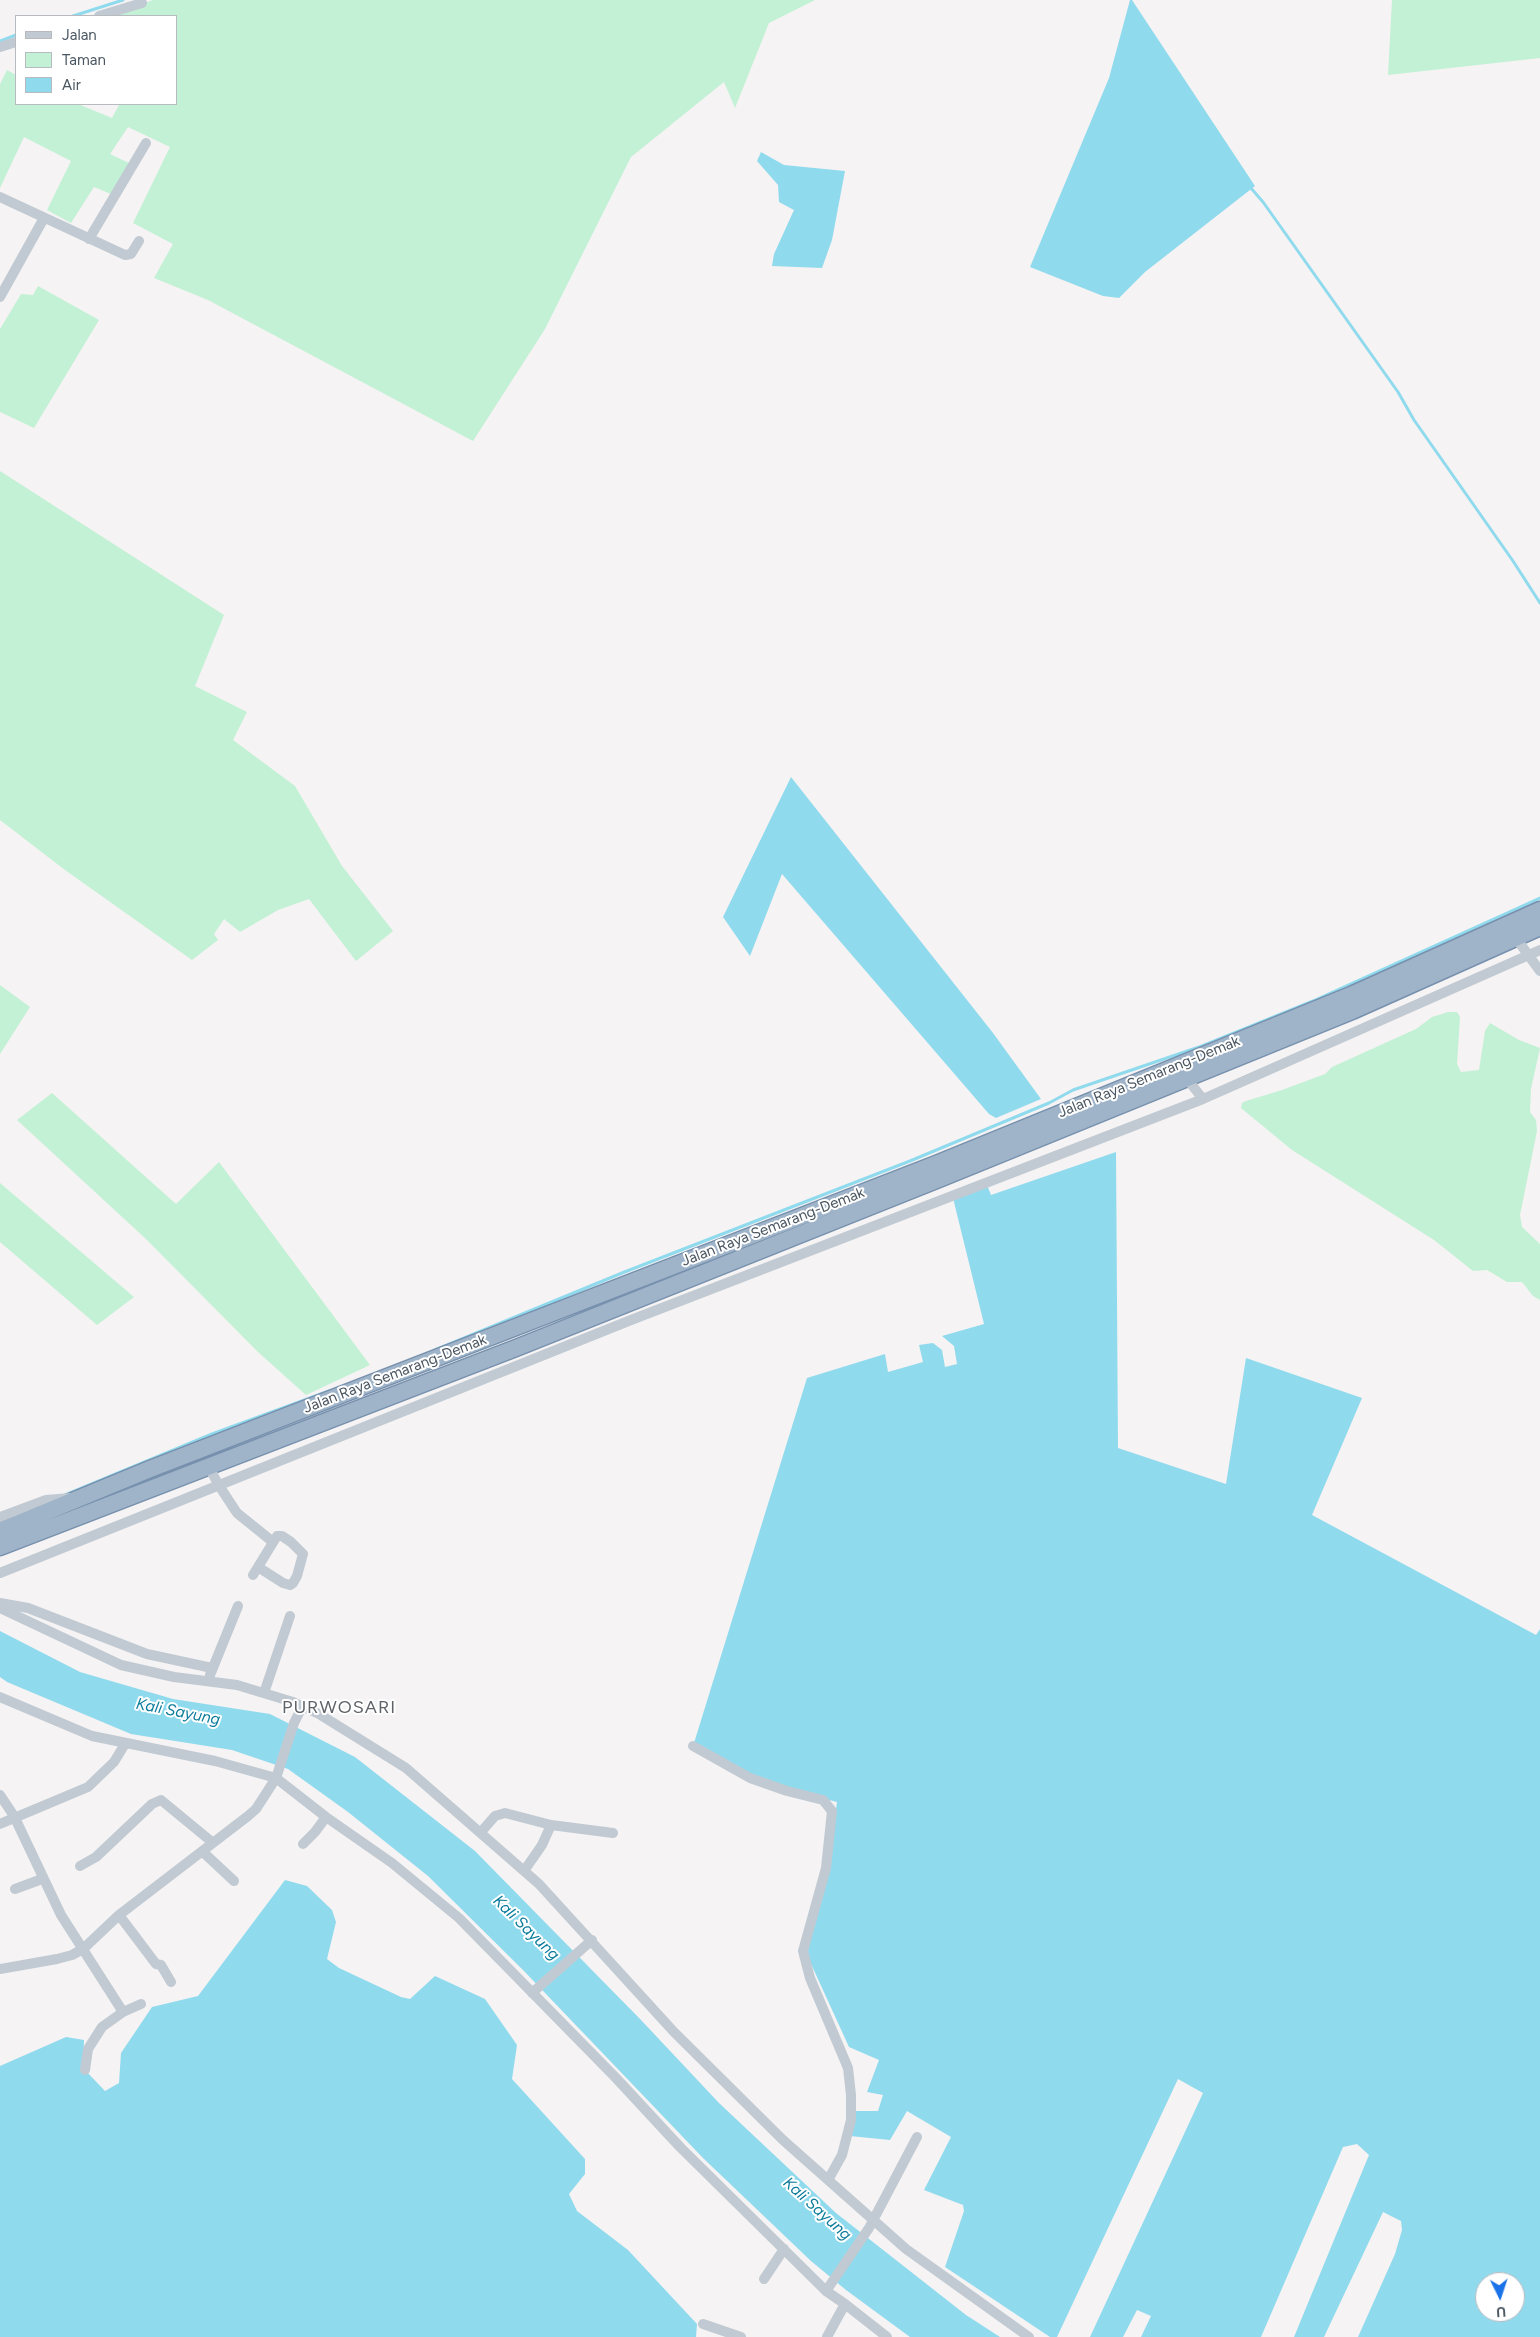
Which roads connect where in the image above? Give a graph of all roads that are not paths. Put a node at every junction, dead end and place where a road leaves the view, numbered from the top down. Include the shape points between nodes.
1 (142, 3) dead end
2 (121, 4) edge
3 (101, 15) edge
4 (15, 42) edge
5 (0, 47) edge
6 (146, 143) dead end
7 (0, 197) edge
8 (44, 218) junction
9 (89, 238) junction
10 (139, 241) dead end
11 (0, 298) edge
12 (1534, 925) edge
13 (1540, 946) edge
14 (1540, 950) edge
15 (1528, 955) junction
16 (1540, 971) edge
17 (1187, 1079) junction
18 (1203, 1099) junction
19 (508, 1331) junction
20 (516, 1348) junction
21 (214, 1476) junction
22 (82, 1498) junction
23 (0, 1517) edge
24 (0, 1531) edge
25 (273, 1542) junction
26 (0, 1548) edge
27 (0, 1573) edge
28 (0, 1603) edge
29 (238, 1606) dead end
30 (0, 1608) edge
31 (290, 1616) dead end
32 (212, 1668) junction
33 (207, 1680) junction
34 (264, 1693) junction
35 (0, 1697) edge
36 (302, 1707) junction
37 (124, 1744) junction
38 (694, 1746) dead end
39 (277, 1773) junction
40 (0, 1795) edge
41 (326, 1817) junction
42 (15, 1819) junction
43 (0, 1824) edge
44 (552, 1825) junction
45 (481, 1832) junction
46 (613, 1833) dead end
47 (212, 1842) junction
48 (303, 1844) dead end
49 (203, 1852) junction
50 (80, 1866) dead end
51 (524, 1871) junction
52 (42, 1879) junction
53 (234, 1881) dead end
54 (15, 1889) dead end
55 (119, 1914) junction
56 (591, 1941) junction
57 (82, 1949) junction
58 (0, 1969) edge
59 (171, 1982) dead end
60 (534, 1991) junction
61 (141, 2004) dead end
62 (123, 2012) junction
63 (85, 2070) dead end
64 (917, 2138) dead end
65 (828, 2180) junction
66 (871, 2223) junction
67 (784, 2249) junction
68 (764, 2279) dead end
69 (826, 2291) junction
70 (846, 2304) junction
71 (703, 2324) dead end
72 (741, 2337) edge
73 (827, 2337) edge
74 (887, 2337) edge
75 (1029, 2337) edge

1 - 2 street
2 - 3 street
4 - 5 street
6 - 9 street
7 - 8 street
8 - 9 street
8 - 11 street
9 - 10 street via 127,255
12 - 13 street
12 - 15 street
12 - 17 highway, Jalan Raya Semarang-Demak via 1352,1011
12 - 19 highway, Jalan Raya Semarang-Demak
14 - 15 street
15 - 16 street
15 - 18 street
17 - 18 street
17 - 20 highway, Jalan Raya Semarang-Demak
18 - 21 street
19 - 20 highway
19 - 22 highway, Jalan Raya Semarang-Demak
20 - 21 highway, Jalan Raya Semarang-Demak
21 - 25 street via 243,1519
21 - 26 highway, Jalan Raya Semarang-Demak
21 - 27 street
22 - 23 street via 46,1500
22 - 24 highway, Jalan Raya Semarang-Demak
25 - 25 street via 255,1571 283,1583 294,1583 302,1559 301,1550 282,1536 277,1536
28 - 32 street via 28,1608 147,1654
29 - 32 street
30 - 33 street via 121,1665 174,1677
31 - 34 street
32 - 33 street
33 - 34 street
34 - 36 street
35 - 37 street via 84,1733
36 - 39 street
36 - 45 street via 319,1714 406,1768
37 - 39 street
37 - 42 street via 114,1762 88,1788
38 - 65 street via 750,1778 823,1800 832,1811 826,1868 803,1951 810,1978 848,2068 851,2095 851,2120 842,2155
39 - 41 street
39 - 47 street via 256,1808
40 - 42 street
41 - 48 street
41 - 60 street via 392,1862 459,1918
42 - 43 street
42 - 52 street via 36,1859
44 - 45 street via 499,1813
44 - 46 street
44 - 51 street
45 - 51 street
47 - 49 street
47 - 50 street via 161,1800 152,1804 96,1857
49 - 53 street
49 - 55 street
51 - 56 street
52 - 54 street
52 - 57 street
55 - 57 street
55 - 59 street
56 - 60 street
56 - 65 street via 685,2044
57 - 58 street via 57,1959
57 - 62 street
60 - 67 street via 680,2147
61 - 62 street
62 - 63 street via 95,2035 88,2049
64 - 66 street
65 - 66 street
66 - 69 street
66 - 75 street
67 - 68 street
67 - 69 street
69 - 70 street
70 - 73 street
70 - 74 street
71 - 72 street

